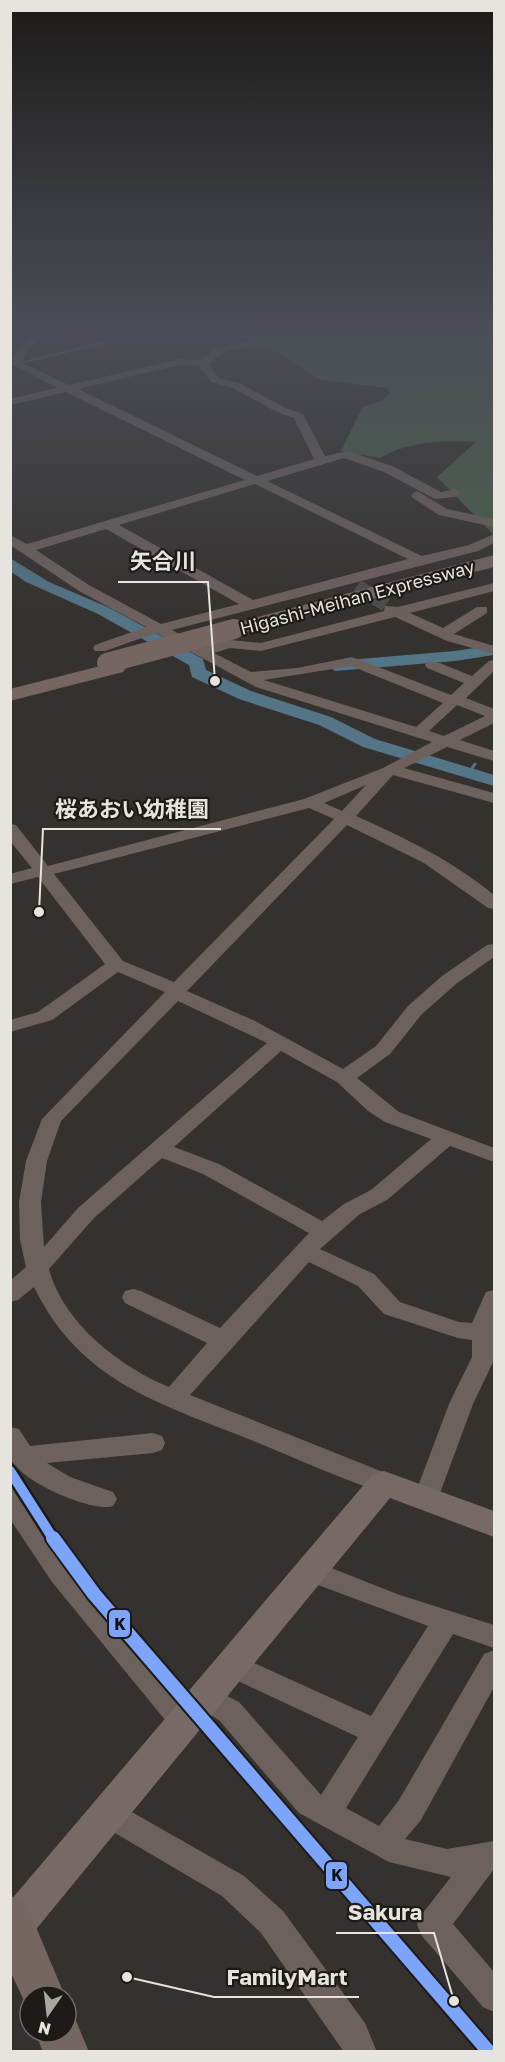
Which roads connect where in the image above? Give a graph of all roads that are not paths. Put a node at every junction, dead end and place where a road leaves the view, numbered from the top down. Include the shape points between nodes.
1 (144, 426) edge
2 (304, 426) edge
3 (322, 462) junction
4 (257, 481) junction
5 (408, 485) junction
6 (455, 493) dead end
7 (495, 523) edge
8 (107, 524) junction
9 (10, 538) edge
10 (495, 538) edge
11 (25, 549) junction
12 (420, 560) junction
13 (495, 561) edge
14 (495, 569) edge
15 (495, 587) edge
16 (252, 604) junction
17 (390, 608) junction
18 (482, 610) dead end
19 (156, 629) junction
20 (239, 631) junction
21 (444, 634) junction
22 (493, 649) edge
23 (200, 652) junction
24 (108, 659) junction
25 (495, 664) edge
26 (432, 665) dead end
27 (248, 677) junction
28 (474, 682) junction
29 (10, 688) edge
30 (10, 695) edge
31 (453, 700) junction
32 (495, 715) edge
33 (418, 734) junction
34 (445, 741) junction
35 (491, 753) edge
36 (388, 770) junction
37 (495, 798) edge
38 (310, 803) junction
39 (345, 818) junction
40 (10, 829) edge
41 (43, 871) junction
42 (10, 879) edge
43 (495, 904) edge
44 (495, 949) edge
45 (116, 965) junction
46 (175, 991) junction
47 (10, 1026) edge
48 (280, 1042) junction
49 (344, 1078) junction
50 (447, 1137) junction
51 (158, 1148) junction
52 (495, 1155) edge
53 (323, 1232) junction
54 (304, 1251) junction
55 (29, 1278) junction
56 (10, 1294) edge
57 (133, 1297) dead end
58 (495, 1298) edge
59 (482, 1332) junction
60 (221, 1342) junction
61 (173, 1398) junction
62 (153, 1443) dead end
63 (16, 1446) edge
64 (384, 1483) junction
65 (10, 1497) edge
66 (427, 1497) junction
67 (104, 1499) dead end
68 (495, 1524) edge
69 (311, 1571) junction
70 (446, 1622) junction
71 (495, 1636) edge
72 (495, 1662) edge
73 (233, 1666) junction
74 (207, 1698) junction
75 (185, 1723) junction
76 (376, 1732) junction
77 (327, 1812) junction
78 (110, 1813) junction
79 (383, 1845) junction
80 (491, 1858) edge
81 (12, 1924) edge
82 (38, 1984) edge
83 (495, 1996) edge
84 (361, 2052) edge

1 - 4 street
2 - 3 street
3 - 4 street
3 - 5 street
4 - 8 street
4 - 12 street
5 - 6 street via 440,496
5 - 7 street via 443,512
8 - 11 street
8 - 16 street
9 - 11 street
10 - 12 street via 473,548
11 - 19 street via 60,574
12 - 16 street via 352,583
13 - 20 highway, Higashi-Meihan Expressway
14 - 20 highway, Higashi-Meihan Expressway
15 - 17 street
16 - 19 street
17 - 21 street
17 - 23 street via 261,647 230,644
18 - 21 street
19 - 23 street
19 - 24 street
20 - 24 highway, Higashi-Meihan Expressway
21 - 22 street
23 - 27 street
24 - 29 highway, Higashi-Meihan Expressway
24 - 30 highway, Higashi-Meihan Expressway
25 - 28 street
26 - 28 street
27 - 31 street via 359,663
27 - 33 street via 282,692
28 - 31 street
31 - 32 street
31 - 33 street
32 - 34 street
33 - 34 street
34 - 35 street
34 - 36 street
36 - 37 street
36 - 38 street
36 - 39 street
38 - 39 street
38 - 41 street
39 - 43 street via 473,885
39 - 46 street
40 - 41 street
41 - 42 street
41 - 45 street
44 - 49 street via 449,980 415,1010 383,1050
45 - 46 street
45 - 47 street via 45,1016
46 - 48 street
46 - 55 street via 52,1119 27,1160 18,1188 15,1224
48 - 49 street
48 - 51 street
49 - 50 street via 383,1113
50 - 52 street
50 - 53 street via 379,1195 352,1209
51 - 53 street via 274,1202
51 - 55 street via 86,1213
53 - 54 street
54 - 59 street via 365,1280 382,1302 392,1308 458,1330
54 - 60 street
55 - 56 street
55 - 61 street via 51,1316 80,1346 122,1375
57 - 60 street
58 - 59 street
59 - 66 street via 484,1357 461,1404
60 - 61 street
61 - 64 street
62 - 63 street
63 - 67 street via 49,1479
64 - 66 main road
64 - 69 main road
65 - 75 street via 61,1574
66 - 68 main road
69 - 70 street
69 - 73 main road
70 - 71 street
70 - 76 street
72 - 79 street via 410,1810
73 - 74 main road
73 - 76 street
74 - 75 main road
74 - 77 street via 229,1711 309,1803
75 - 78 main road
76 - 77 street
77 - 79 street
78 - 81 main road
78 - 84 street via 233,1886 272,1922 353,2035
79 - 80 street via 447,1863
80 - 83 street via 432,1925
81 - 82 highway

